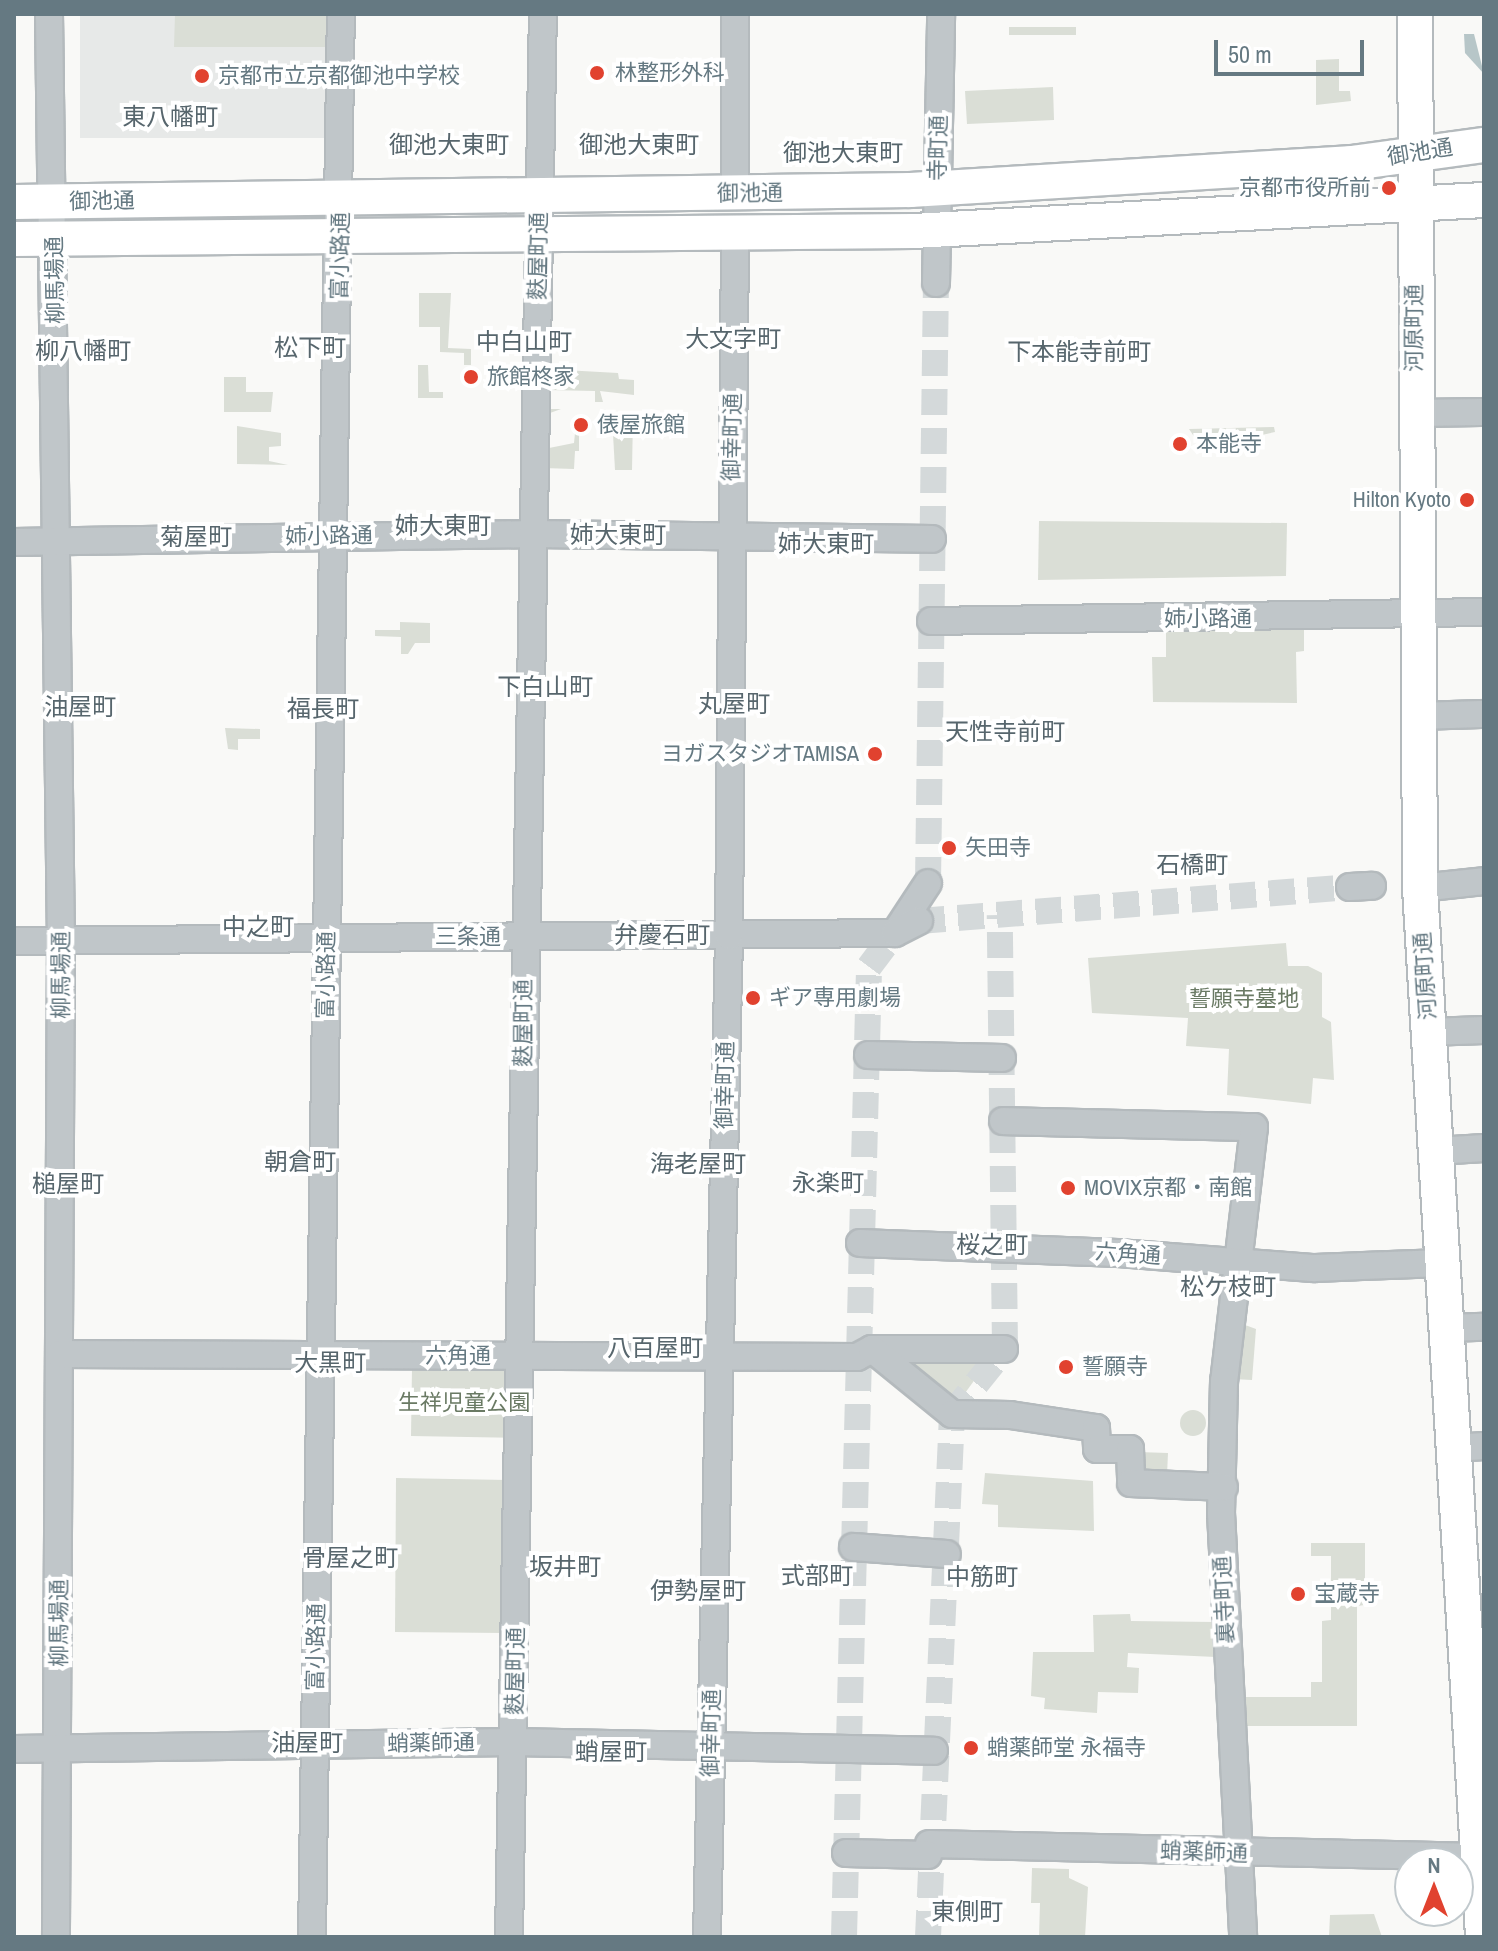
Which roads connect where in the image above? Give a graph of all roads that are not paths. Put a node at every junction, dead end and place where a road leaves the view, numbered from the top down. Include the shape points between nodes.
1 (49, 14) edge
2 (341, 14) edge
3 (543, 14) edge
4 (735, 14) edge
5 (941, 14) edge
6 (1415, 14) edge
7 (1484, 145) edge
8 (1415, 153) junction
9 (937, 188) junction
10 (735, 193) junction
11 (539, 196) junction
12 (342, 198) junction
13 (1414, 200) junction
14 (1484, 200) edge
15 (14, 202) edge
16 (53, 202) junction
17 (937, 229) junction
18 (735, 234) junction
19 (539, 237) junction
20 (340, 238) junction
21 (14, 239) edge
22 (55, 239) junction
23 (936, 283) tunnel mouth
24 (1484, 412) edge
25 (1414, 413) junction
26 (533, 534) junction
27 (334, 535) junction
28 (731, 536) junction
29 (932, 539) dead end
30 (14, 542) edge
31 (59, 542) junction
32 (1484, 612) edge
33 (1415, 614) junction
34 (931, 621) dead end
35 (1484, 714) edge
36 (1416, 716) junction
37 (1484, 881) edge
38 (928, 883) tunnel mouth
39 (1420, 888) junction
40 (919, 921) tunnel mouth
41 (327, 936) junction
42 (729, 936) junction
43 (524, 937) junction
44 (890, 939) junction
45 (14, 941) edge
46 (61, 941) junction
47 (1484, 1030) edge
48 (1428, 1032) junction
49 (868, 1055) dead end
50 (1002, 1058) dead end
51 (1003, 1121) dead end
52 (1484, 1148) edge
53 (1436, 1151) junction
54 (860, 1243) dead end
55 (1238, 1263) junction
56 (1442, 1263) junction
57 (1484, 1327) edge
58 (1446, 1328) junction
59 (1004, 1349) dead end
60 (865, 1353) junction
61 (60, 1354) junction
62 (321, 1355) junction
63 (520, 1356) junction
64 (719, 1356) junction
65 (1469, 1447) edge
66 (1224, 1487) junction
67 (853, 1547) dead end
68 (947, 1554) dead end
69 (1475, 1655) edge
70 (514, 1742) junction
71 (315, 1744) junction
72 (711, 1745) junction
73 (58, 1747) junction
74 (14, 1749) edge
75 (934, 1751) dead end
76 (1478, 1753) edge
77 (846, 1853) dead end
78 (1237, 1853) junction
79 (1479, 1857) junction
80 (56, 1937) edge
81 (312, 1937) edge
82 (509, 1937) edge
83 (707, 1937) edge
84 (1243, 1937) edge
85 (1483, 1937) edge

1 - 16 street, 柳馬場通
2 - 12 street, 富小路通
3 - 11 street, 麩屋町通
4 - 10 street
5 - 9 street, 寺町通
6 - 8 main road, 河原町通
7 - 8 main road, 御池通
8 - 9 main road, 御池通 via 1352,163
8 - 13 main road, 河原町通
9 - 10 main road, 御池通
9 - 17 street, 寺町通
10 - 11 main road, 御池通
11 - 12 main road, 御池通
11 - 19 street, 麩屋町通
12 - 16 main road, 御池通
12 - 20 street, 富小路通
13 - 14 main road, 御池通
13 - 17 main road, 御池通
13 - 25 main road, 河原町通
15 - 16 main road, 御池通
16 - 22 street, 柳馬場通
17 - 18 main road, 御池通
17 - 23 street, 寺町通
18 - 19 main road, 御池通
18 - 28 street, 御幸町通
19 - 20 main road, 御池通
19 - 26 street, 麩屋町通
20 - 22 main road, 御池通
20 - 27 street, 富小路通
21 - 22 main road, 御池通
22 - 31 street, 柳馬場通
24 - 25 street
25 - 33 main road, 河原町通
26 - 27 street, 姉小路通
26 - 28 street, 姉小路通
26 - 43 street, 麩屋町通
27 - 31 street, 姉小路通
27 - 41 street, 富小路通
28 - 29 street, 姉小路通
28 - 42 street, 御幸町通
30 - 31 street, 姉小路通
31 - 46 street, 柳馬場通
32 - 33 street, 姉小路通
33 - 34 street, 姉小路通
33 - 36 main road, 河原町通
35 - 36 street
36 - 39 main road, 河原町通
37 - 39 street
38 - 44 street
39 - 48 main road, 河原町通
40 - 44 street, 三条通
41 - 43 street, 三条通
41 - 46 street, 三条通
41 - 62 street, 富小路通
42 - 43 street, 三条通
42 - 44 street, 三条通
42 - 64 street, 御幸町通
43 - 63 street, 麩屋町通
45 - 46 street, 三条通
46 - 61 street, 柳馬場通
47 - 48 street
48 - 53 main road, 河原町通
49 - 50 street
51 - 55 street, 裏寺町通 via 1254,1127
52 - 53 street
53 - 56 main road, 河原町通
54 - 55 street, 六角通
55 - 56 street, 六角通 via 1331,1269
55 - 66 street, 裏寺町通 via 1224,1381
56 - 58 main road, 河原町通
57 - 58 street
58 - 65 main road, 河原町通
59 - 60 street, 六角通
60 - 64 street, 六角通
60 - 66 street via 952,1414 1010,1415 1096,1428 1097,1449 1130,1449 1131,1483
61 - 62 street, 六角通
61 - 73 street, 柳馬場通
62 - 63 street, 六角通
62 - 71 street, 富小路通
63 - 64 street, 六角通
63 - 70 street, 麩屋町通
64 - 72 street, 御幸町通
65 - 69 main road, 河原町通
66 - 78 street, 裏寺町通 via 1223,1591
67 - 68 street
69 - 76 main road, 河原町通
70 - 71 street, 蛸薬師通
70 - 72 street, 蛸薬師通
70 - 82 street, 麩屋町通
71 - 73 street, 蛸薬師通
71 - 81 street, 富小路通
72 - 75 street, 蛸薬師通
72 - 83 street, 御幸町通
73 - 74 street, 蛸薬師通
73 - 80 street, 柳馬場通
76 - 79 main road, 河原町通
77 - 78 street, 蛸薬師通
78 - 79 street, 蛸薬師通
78 - 84 street, 裏寺町通
79 - 85 main road, 河原町通

